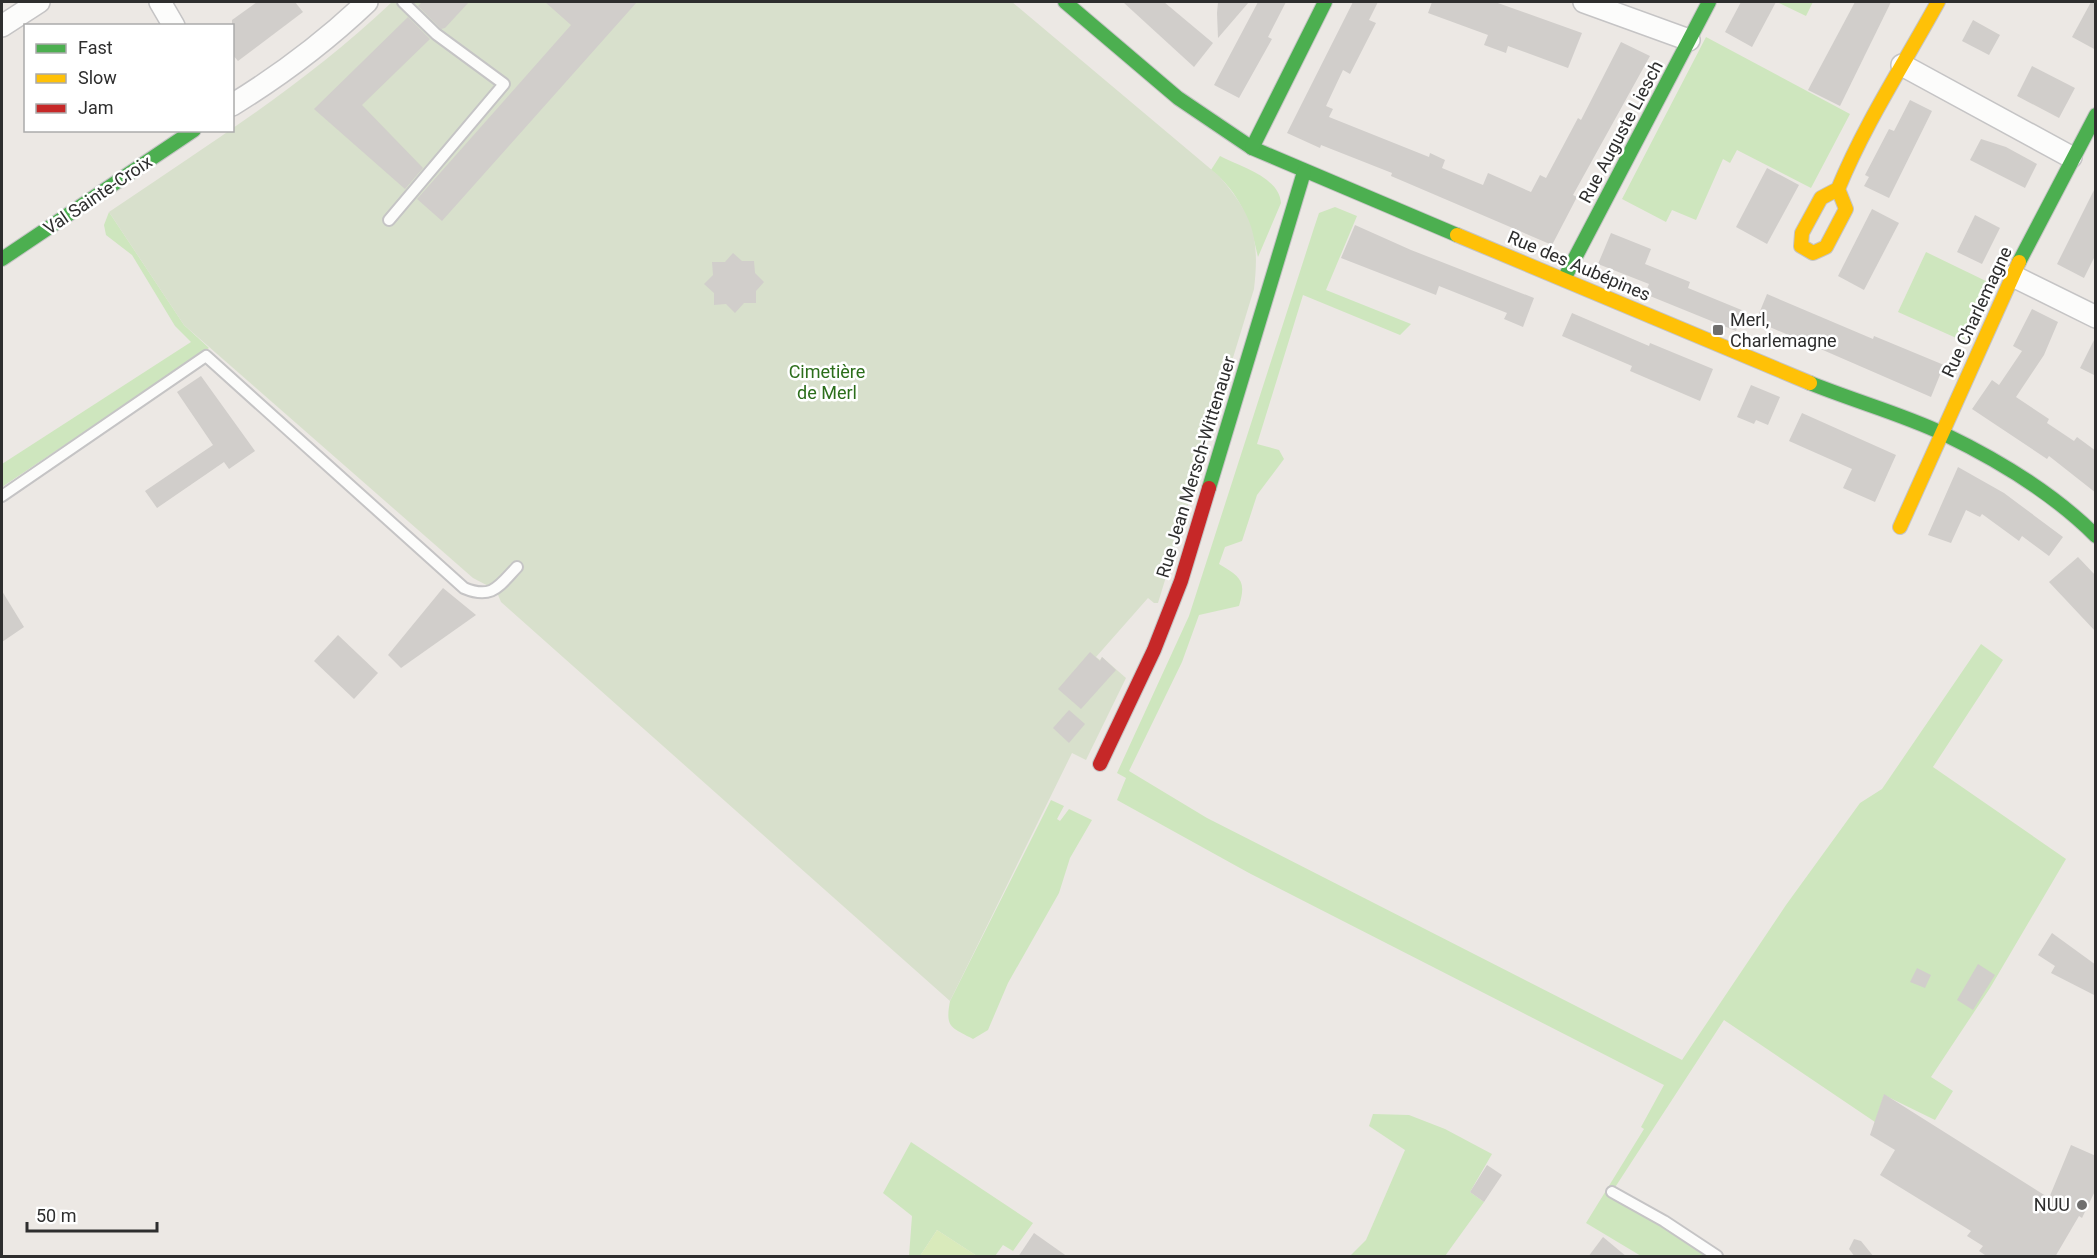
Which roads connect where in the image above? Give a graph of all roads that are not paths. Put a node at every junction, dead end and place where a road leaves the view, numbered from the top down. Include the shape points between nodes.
1 (39, 2) edge
2 (160, 2) edge
3 (367, 2) edge
4 (403, 2) edge
5 (1065, 2) edge
6 (1325, 2) edge
7 (1584, 2) edge
8 (1709, 2) edge
9 (1938, 2) edge
10 (173, 24) edge
11 (2, 26) edge
12 (1689, 40) junction
13 (1902, 65) junction
14 (234, 104) edge
15 (2096, 115) edge
16 (191, 132) edge
17 (1252, 148) junction
18 (2071, 157) junction
19 (1304, 172) junction
20 (1838, 189) dead end
21 (389, 220) dead end
22 (2, 259) edge
23 (2013, 276) junction
24 (1564, 279) junction
25 (2096, 317) edge
26 (1942, 433) junction
27 (2, 496) edge
28 (1900, 527) dead end
29 (2096, 536) edge
30 (517, 567) dead end
31 (1100, 764) dead end
32 (1612, 1192) dead end
33 (1717, 1257) edge

1 - 11 street
2 - 10 street
3 - 14 street via 304,55
4 - 21 lane via 436,34 504,84
5 - 17 street, Rue des Aubépines via 1172,92 1228,135
6 - 17 street
7 - 12 street
8 - 12 street, Rue Auguste Liesch
9 - 13 street
12 - 24 street, Rue Auguste Liesch
13 - 18 street
13 - 20 street via 1868,120
15 - 18 street, Rue Charlemagne
16 - 22 street, Val Sainte-Croix
17 - 19 street, Rue des Aubépines
18 - 23 street, Rue Charlemagne
19 - 24 street, Rue des Aubépines
19 - 31 street, Rue Jean Mersch-Wittenauer via 1181,581 1154,650
23 - 25 street
23 - 26 street, Rue Charlemagne
24 - 26 street, Rue des Aubépines via 1861,404
26 - 28 street, Rue Charlemagne
26 - 29 street, Rue des Aubépines via 2005,466
27 - 30 lane via 206,356 464,588 479,594 496,590
32 - 33 lane

